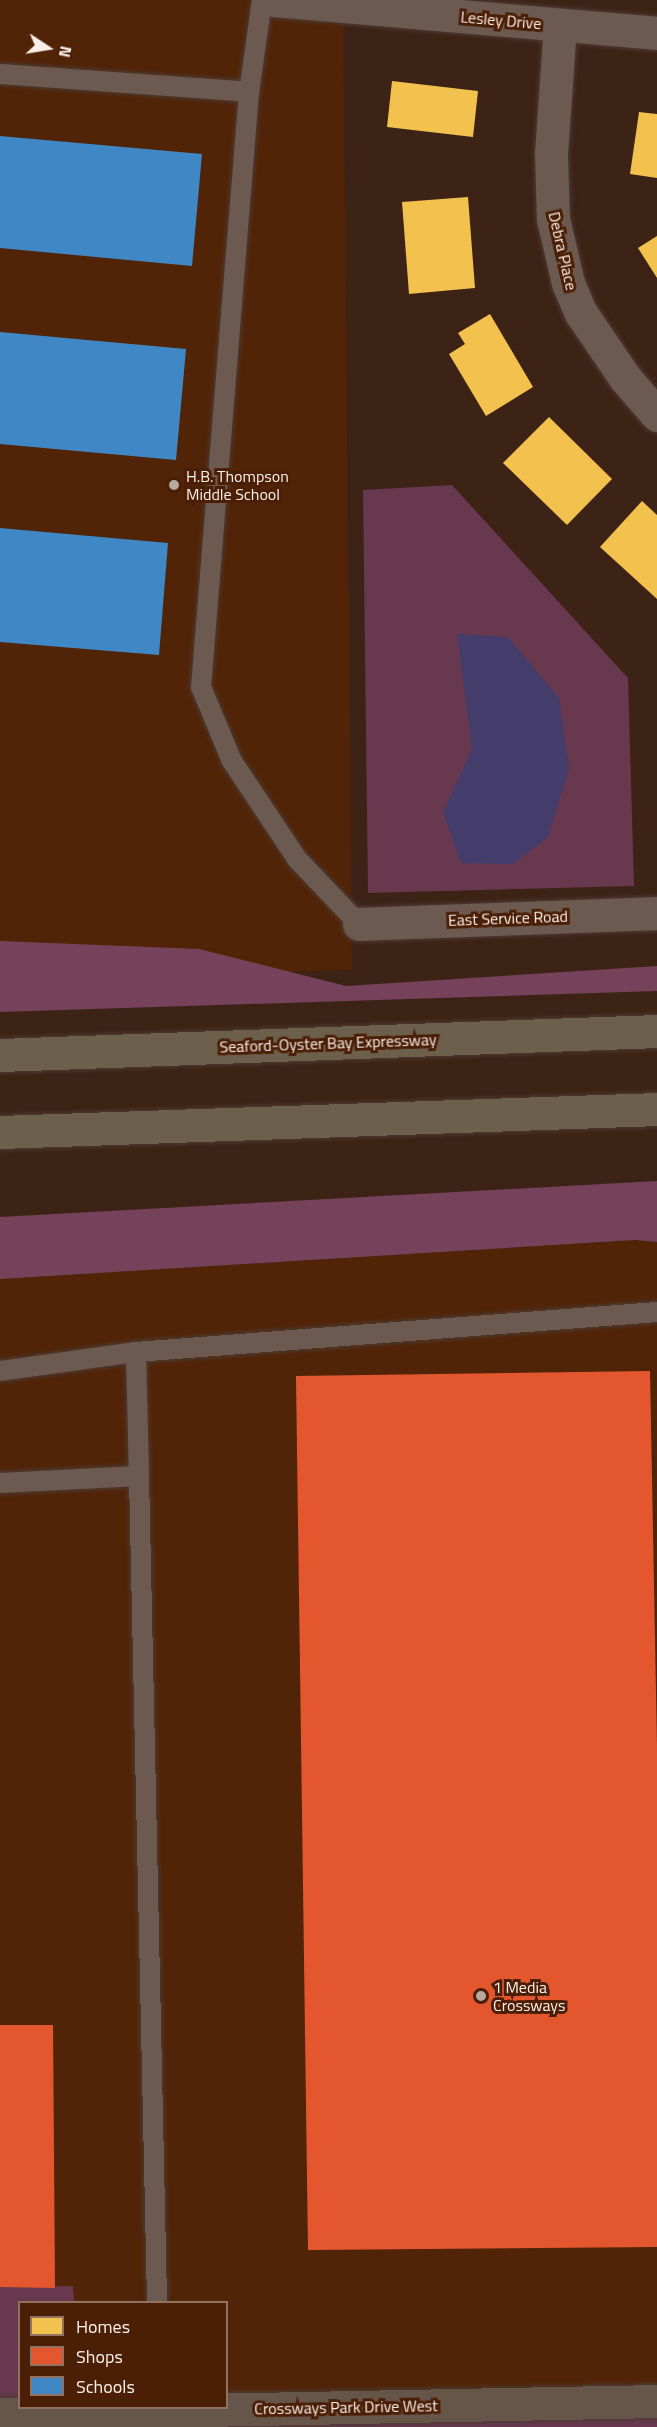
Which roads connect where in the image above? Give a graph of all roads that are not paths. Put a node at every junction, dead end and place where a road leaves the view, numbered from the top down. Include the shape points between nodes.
1 (262, 0) edge
2 (273, 0) edge
3 (318, 2) edge
4 (560, 25) junction
5 (657, 33) edge
6 (0, 74) edge
7 (249, 92) junction
8 (657, 415) edge
9 (657, 913) edge
10 (359, 924) joint
11 (657, 1031) edge
12 (0, 1054) edge
13 (657, 1110) edge
14 (0, 1132) edge
15 (657, 1312) edge
16 (136, 1352) junction
17 (0, 1371) edge
18 (139, 1476) junction
19 (0, 1483) edge
20 (157, 2301) edge
21 (657, 2401) edge
22 (211, 2409) edge
23 (228, 2409) edge
24 (155, 2410) edge
25 (0, 2414) edge

1 - 7 lane
2 - 3 street, Lesley Drive
3 - 4 street, Lesley Drive
4 - 5 street, Lesley Drive
4 - 8 street, Debra Place via 551,153 553,219 568,283 581,313 625,378
6 - 7 lane
7 - 10 lane via 201,687 232,761 297,859
9 - 10 street, East Service Road
11 - 12 highway, Seaford-Oyster Bay Expressway
13 - 14 highway
15 - 16 lane
16 - 17 lane
16 - 18 lane
18 - 19 lane
18 - 20 lane
21 - 23 street, Crossways Park Drive West
22 - 24 street, Crossways Park Drive West
24 - 25 street, Crossways Park Drive West

